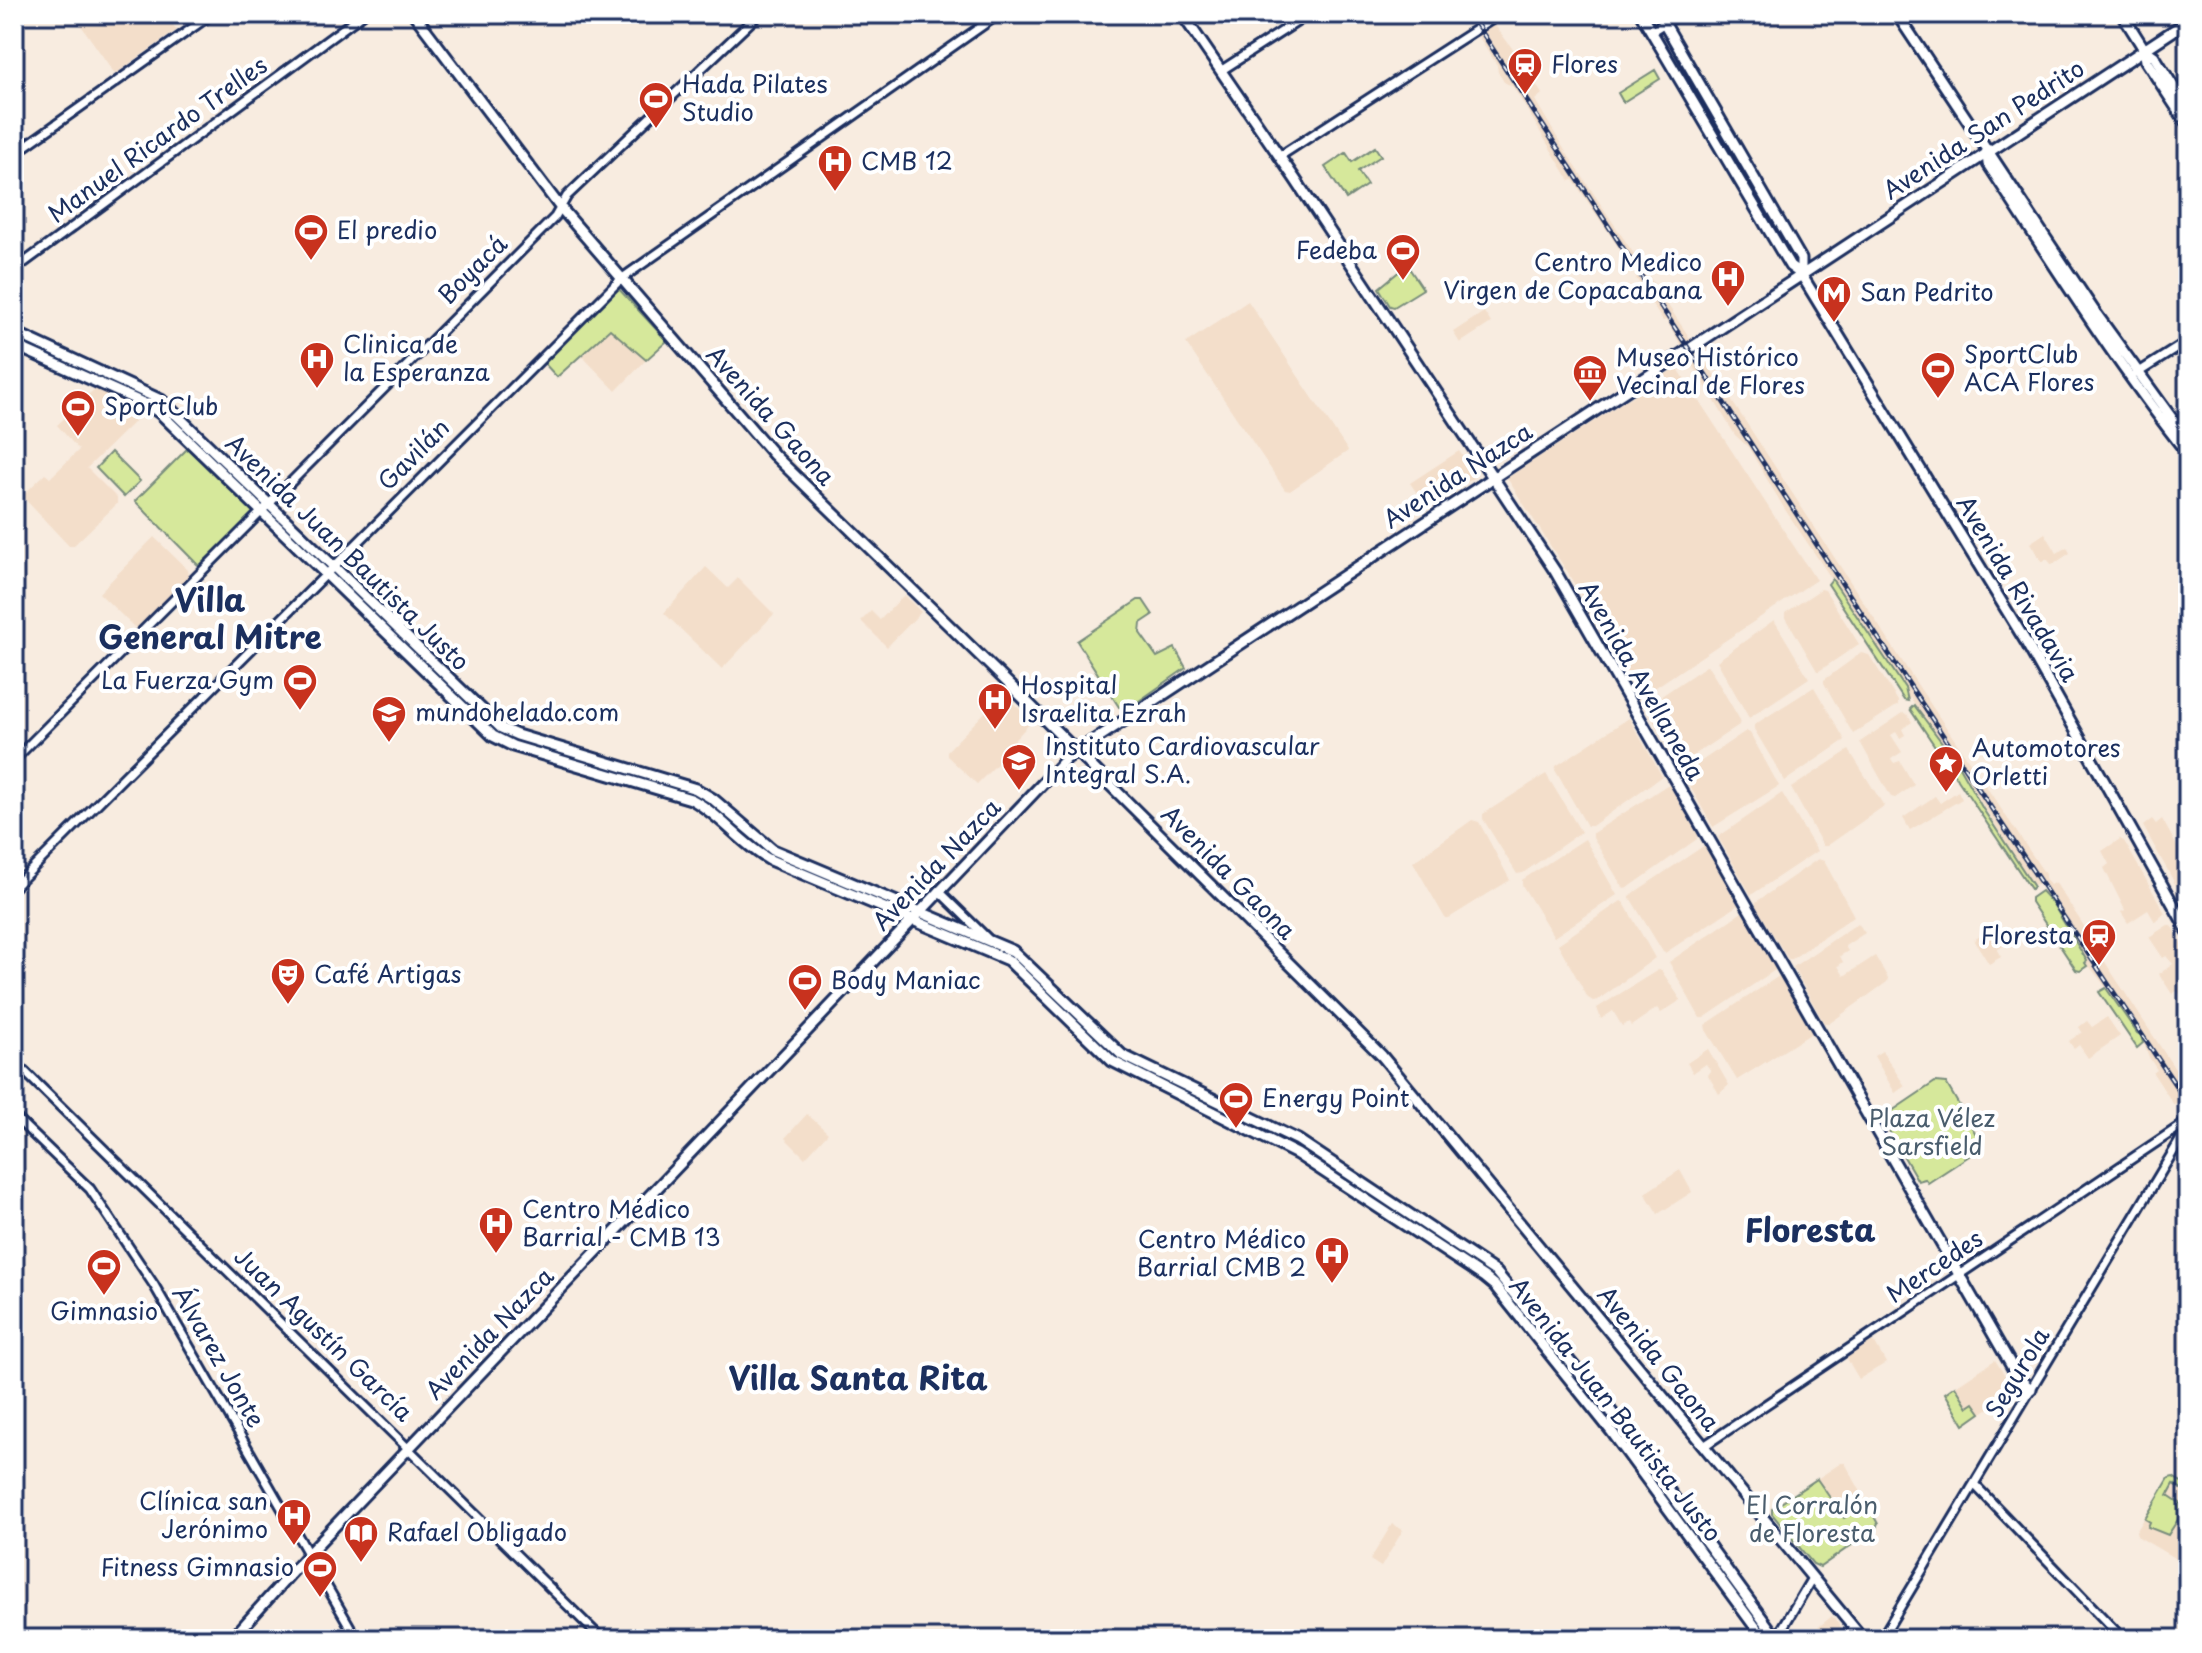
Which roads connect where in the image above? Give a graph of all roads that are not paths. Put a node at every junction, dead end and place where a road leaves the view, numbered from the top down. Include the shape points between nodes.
1 (212, 14) edge
2 (363, 14) edge
3 (414, 14) edge
4 (759, 14) edge
5 (999, 14) edge
6 (1182, 14) edge
7 (1309, 14) edge
8 (1500, 14) edge
9 (1641, 14) edge
10 (1679, 14) edge
11 (1897, 14) edge
12 (2122, 14) edge
13 (1662, 19) edge
14 (2188, 21) edge
15 (1652, 31) junction
16 (2144, 49) junction
17 (1222, 70) junction
18 (2188, 110) edge
19 (2188, 125) edge
20 (1987, 152) junction
21 (14, 154) edge
22 (1280, 156) junction
23 (560, 207) junction
24 (14, 270) edge
25 (1801, 274) junction
26 (621, 279) junction
27 (14, 332) edge
28 (2188, 341) edge
29 (14, 345) edge
30 (2134, 376) junction
31 (2188, 441) edge
32 (2188, 454) edge
33 (1493, 477) junction
34 (269, 503) junction
35 (260, 512) junction
36 (332, 566) junction
37 (324, 574) junction
38 (1076, 752) junction
39 (14, 760) edge
40 (14, 887) edge
41 (939, 891) junction
42 (920, 911) junction
43 (911, 920) junction
44 (2188, 931) edge
45 (989, 940) junction
46 (14, 1061) edge
47 (14, 1116) edge
48 (2188, 1124) edge
49 (2171, 1132) junction
50 (2180, 1141) junction
51 (1959, 1275) junction
52 (2031, 1389) junction
53 (1704, 1446) junction
54 (409, 1448) junction
55 (1974, 1484) junction
56 (308, 1554) junction
57 (1812, 1578) junction
58 (232, 1639) edge
59 (357, 1639) edge
60 (602, 1639) edge
61 (1764, 1639) edge
62 (1776, 1639) edge
63 (1863, 1639) edge
64 (1881, 1639) edge
65 (2123, 1639) edge

1 - 21 street
2 - 24 street, Manuel Ricardo Trelles
3 - 23 main road, Avenida Gaona
4 - 23 street, Boyacá
5 - 26 street, Gavilán
6 - 17 main road, Avenida Avellaneda
7 - 17 street
8 - 22 street
9 - 15 main road, Avenida Rivadavia
10 - 13 street
11 - 20 main road
12 - 16 main road
13 - 15 street
13 - 25 main road, Avenida Rivadavia via 1801,259
14 - 16 main road, Avenida San Pedrito
15 - 25 main road, Avenida Rivadavia via 1790,266
16 - 18 main road via 2154,56
16 - 19 main road via 2146,61
16 - 20 main road, Avenida San Pedrito
17 - 22 main road, Avenida Avellaneda
20 - 25 main road, Avenida San Pedrito
20 - 30 main road
22 - 33 main road, Avenida Avellaneda
23 - 26 main road, Avenida Gaona
23 - 34 street, Boyacá
25 - 33 main road, Avenida Nazca
25 - 44 main road, Avenida Rivadavia via 2026,642
26 - 36 street, Gavilán
26 - 38 main road, Avenida Gaona via 790,472
27 - 34 main road, Avenida Juan Bautista Justo via 156,396
28 - 30 street
29 - 35 main road, Avenida Juan Bautista Justo via 153,408
30 - 31 main road
30 - 32 main road
33 - 38 main road, Avenida Nazca
33 - 51 main road, Avenida Avellaneda via 1640,716
34 - 35 street, Boyacá
34 - 36 main road, Avenida Juan Bautista Justo
35 - 37 main road, Avenida Juan Bautista Justo
35 - 39 street, Boyacá
36 - 37 street, Gavilán
36 - 42 main road, Avenida Juan Bautista Justo via 501,728 696,789 773,850
37 - 40 street, Gavilán
37 - 43 main road, Avenida Juan Bautista Justo via 500,740 691,799 770,860
38 - 41 main road, Avenida Nazca
38 - 53 main road, Avenida Gaona via 1382,1056
41 - 42 main road, Avenida Nazca
41 - 45 street
42 - 43 main road, Avenida Nazca
42 - 45 main road, Avenida Juan Bautista Justo
43 - 54 main road, Avenida Nazca
43 - 61 main road, Avenida Juan Bautista Justo via 1008,960 1112,1061 1292,1151 1490,1281 1612,1432
45 - 62 main road, Avenida Juan Bautista Justo via 1019,955 1122,1055 1298,1140 1496,1272 1610,1410
46 - 54 street, Juan Agustín García
47 - 56 street, Álvarez Jonte via 105,1210 154,1285
48 - 49 street, Mercedes
48 - 50 street, Segurola
49 - 50 street
49 - 51 street, Mercedes
50 - 52 street, Segurola
51 - 52 main road, Avenida Avellaneda via 2019,1379
51 - 53 street, Mercedes
52 - 55 street, Segurola
53 - 57 main road, Avenida Gaona
54 - 56 main road, Avenida Nazca
54 - 60 street, Juan Agustín García
55 - 64 street, Segurola
55 - 65 street
56 - 58 main road, Avenida Nazca
56 - 59 street, Álvarez Jonte
57 - 62 street
57 - 63 main road, Avenida Gaona

